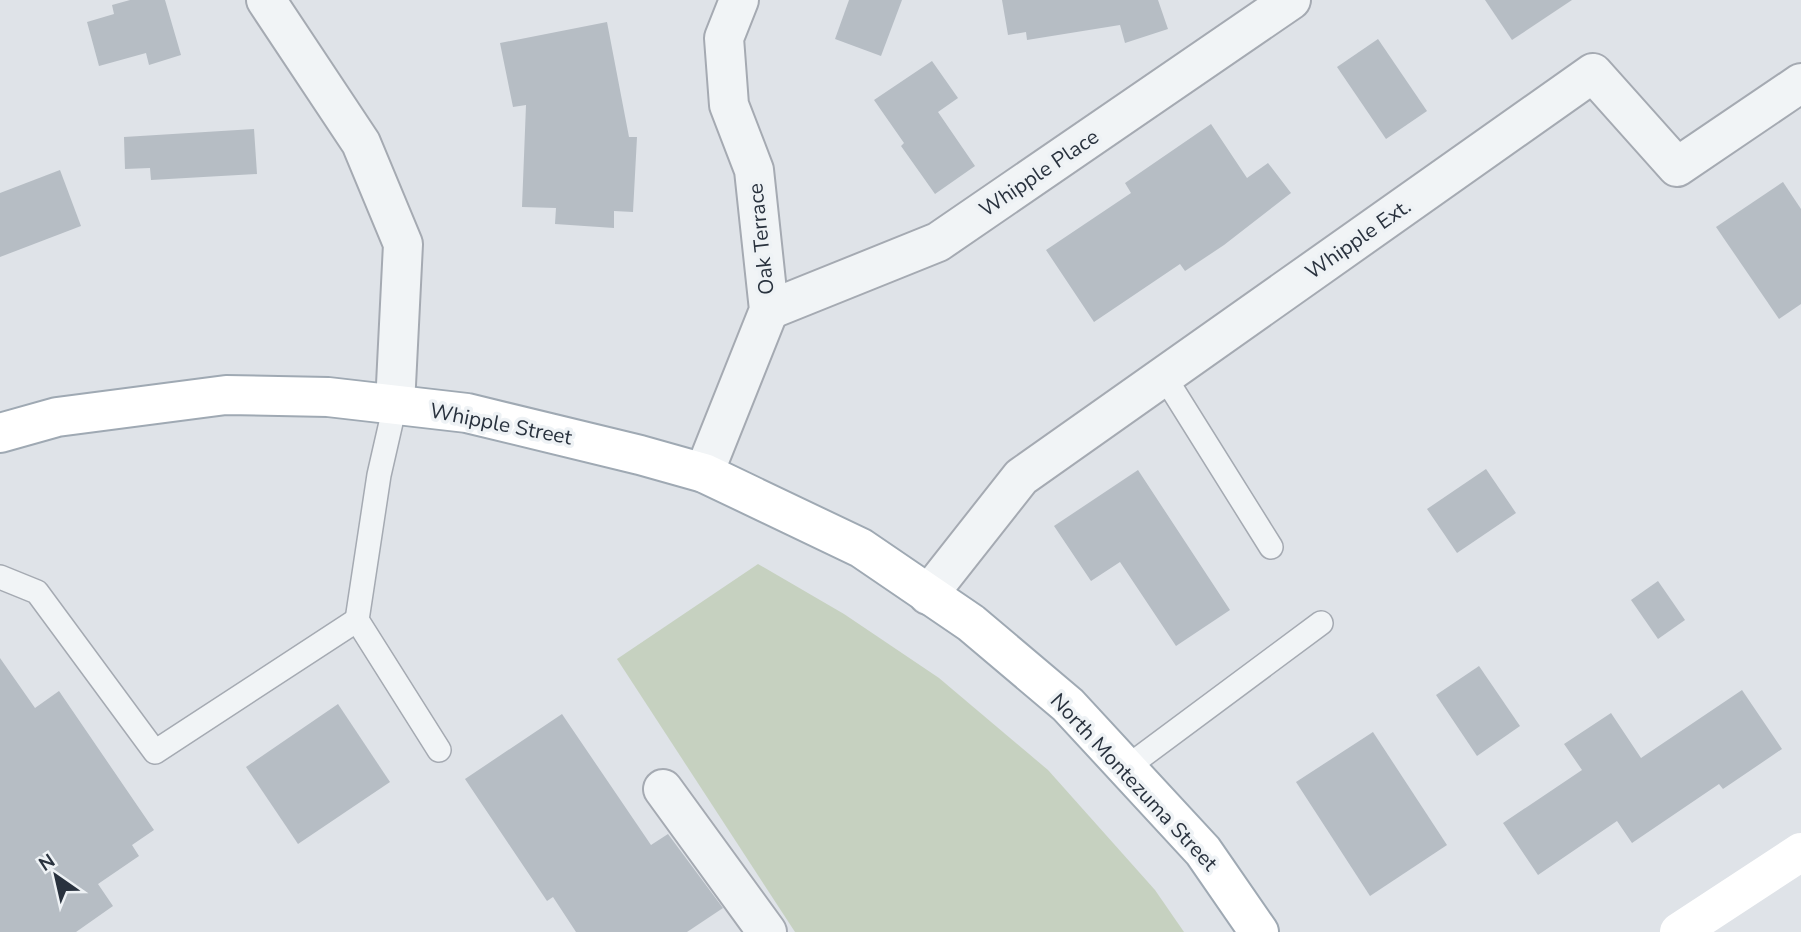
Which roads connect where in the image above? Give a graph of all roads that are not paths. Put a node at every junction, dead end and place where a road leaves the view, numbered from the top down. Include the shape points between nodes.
1 (265, 0) edge
2 (739, 0) edge
3 (1291, 0) edge
4 (1801, 83) edge
5 (769, 310) junction
6 (1164, 376) junction
7 (395, 405) junction
8 (0, 433) edge
9 (704, 473) junction
10 (1272, 547) dead end
11 (0, 577) edge
12 (928, 594) junction
13 (357, 620) junction
14 (1321, 623) dead end
15 (439, 750) dead end
16 (1126, 768) junction
17 (663, 789) dead end
18 (1801, 852) edge
19 (767, 932) edge
20 (1259, 932) edge
21 (1679, 932) edge

1 - 7 street via 361,144 403,244
2 - 5 street, Oak Terrace via 724,37 729,105 754,170
3 - 5 street, Whipple Place via 937,242
4 - 6 street, Whipple Ext. via 1677,167 1593,73
5 - 9 street, Oak Terrace
6 - 10 lane
6 - 12 street, Whipple Ext. via 1021,478
7 - 8 main road, Whipple Street via 328,397 226,395 57,416
7 - 9 main road, Whipple Street via 467,413
7 - 13 lane via 379,475
9 - 12 main road, Whipple Street via 861,548
11 - 13 lane via 37,592 155,752
12 - 16 main road, North Montezuma Street via 971,623 1068,705
13 - 15 lane
14 - 16 lane
16 - 20 main road, North Montezuma Street via 1203,851
17 - 19 street
18 - 21 main road

